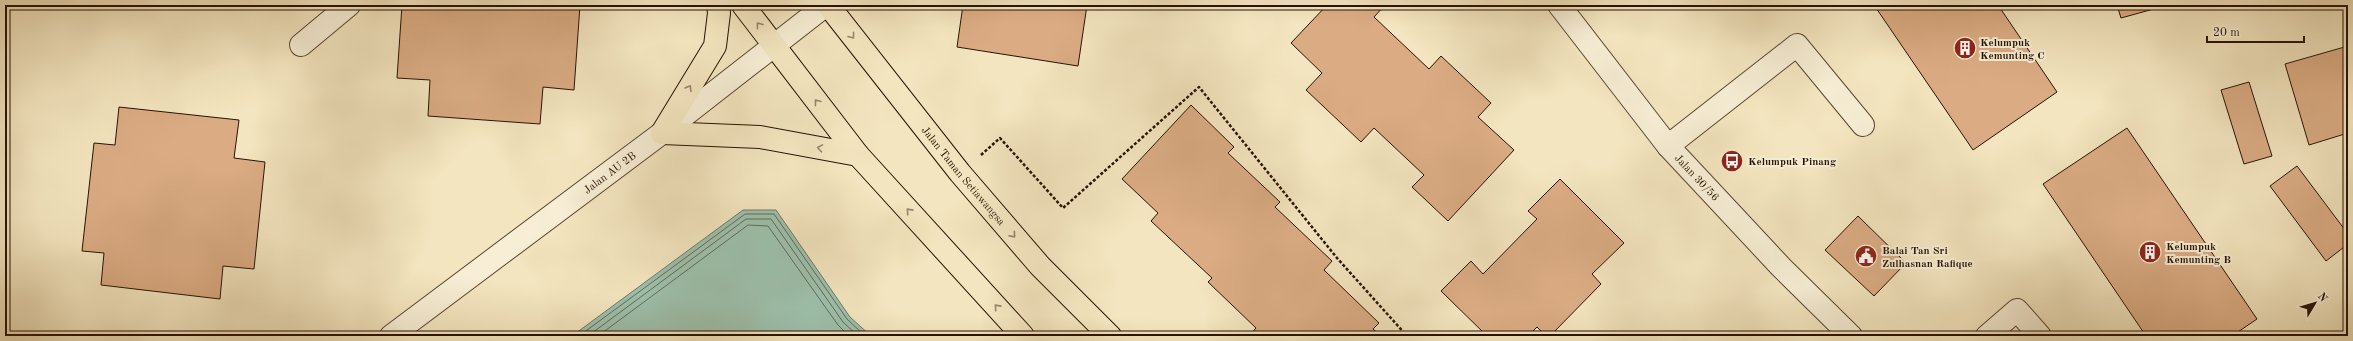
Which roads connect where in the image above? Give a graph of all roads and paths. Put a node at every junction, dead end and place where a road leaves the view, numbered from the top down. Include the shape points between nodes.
1 (349, 5) edge
2 (718, 5) edge
3 (743, 5) edge
4 (827, 5) edge
5 (1559, 5) edge
6 (301, 45) dead end
7 (774, 46) junction
8 (1863, 125) dead end
9 (662, 133) junction
10 (1000, 138) dead end
11 (1668, 146) junction
12 (858, 155) junction
13 (391, 336) edge
14 (1023, 336) edge
15 (1110, 336) edge
16 (1407, 336) edge
17 (1851, 336) edge
18 (1987, 336) edge
19 (2040, 336) edge

1 - 6 street
9 -> 2 main road via 715,46
7 -> 3 main road
4 - 7 street, Jalan AU 2B
4 -> 15 main road, Jalan Taman Setiawangsa via 960,173 1040,266
5 - 11 street, Jalan 30/56
7 - 9 street, Jalan AU 2B
12 -> 7 main road
8 - 11 street via 1797,45
12 -> 9 main road via 760,137
9 - 13 street, Jalan AU 2B
10 - 16 path via 1063,208 1199,87 1337,258
11 - 17 street, Jalan 30/56 via 1781,267
14 -> 12 main road
18 - 19 street via 2017,310

